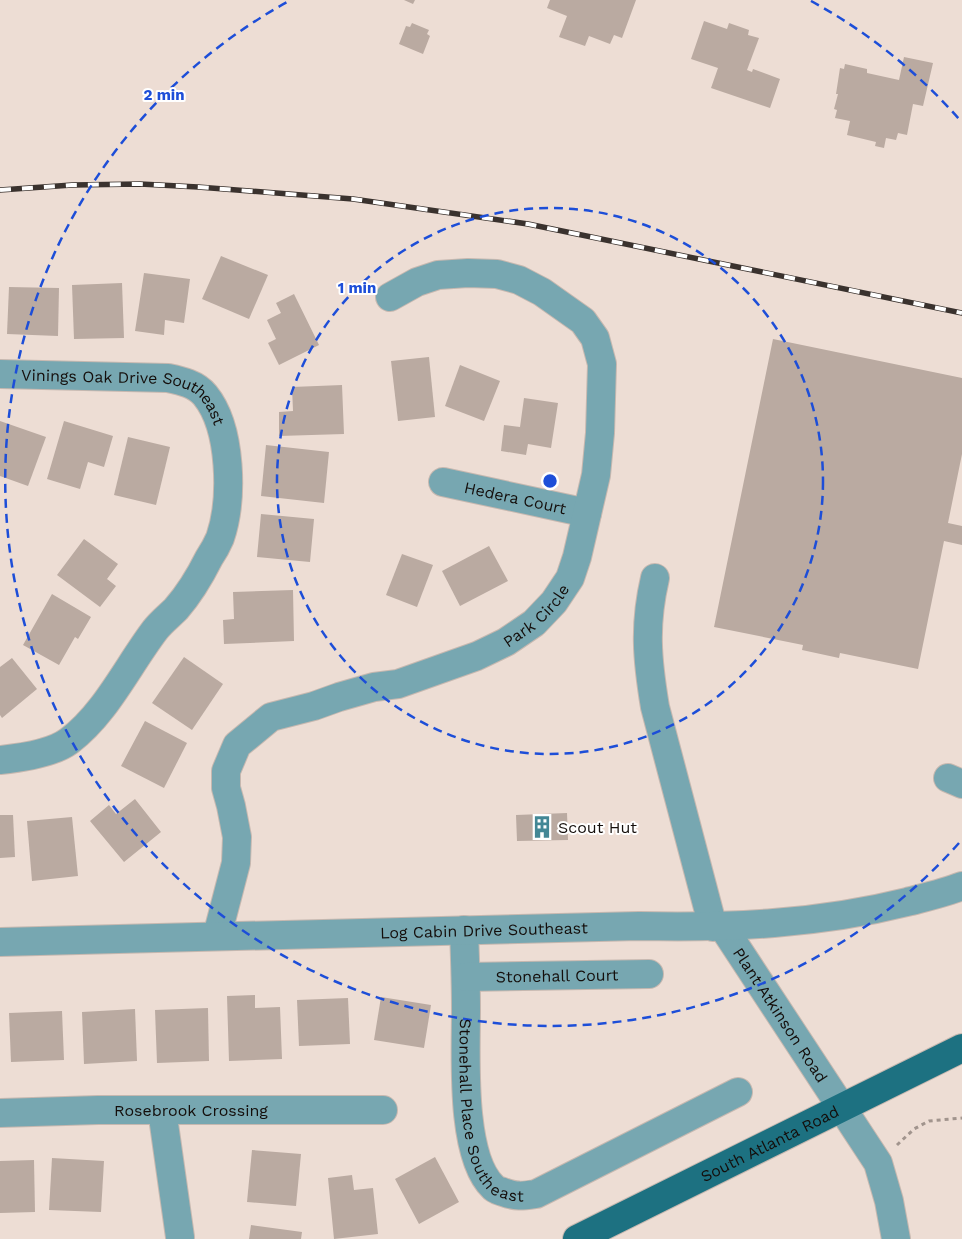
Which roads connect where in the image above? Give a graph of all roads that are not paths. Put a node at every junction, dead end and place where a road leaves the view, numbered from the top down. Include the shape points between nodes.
1 (390, 297) dead end
2 (0, 374) edge
3 (443, 482) dead end
4 (587, 513) junction
5 (655, 578) dead end
6 (0, 760) edge
7 (962, 886) edge
8 (718, 927) junction
9 (464, 930) junction
10 (217, 936) junction
11 (0, 942) edge
12 (649, 974) dead end
13 (466, 976) junction
14 (962, 1048) edge
15 (738, 1092) dead end
16 (842, 1107) junction
17 (162, 1110) junction
18 (383, 1110) dead end
19 (0, 1113) edge
20 (180, 1237) dead end
21 (577, 1239) edge
22 (896, 1239) edge

1 - 4 street, Park Circle via 416,282 438,275 497,274 519,280 542,292 583,321 595,338 602,364 596,475
2 - 6 street, Vinings Oak Drive Southeast via 168,378 188,382 204,394 216,411 224,435 227,468 227,508 220,539 195,584 156,628 89,722 68,742 50,750
3 - 4 street, Hedera Court
4 - 10 street, Park Circle via 570,578 534,623 506,642 477,656 398,684 374,687 271,717 237,745 226,771 226,788 237,837 236,863
5 - 8 street, Plant Atkinson Road via 649,605 648,670 655,706
7 - 8 street, Log Cabin Drive Southeast via 885,908 822,918
8 - 9 street, Log Cabin Drive Southeast
8 - 16 street, Plant Atkinson Road
9 - 10 street, Log Cabin Drive Southeast
9 - 13 street, Stonehall Place Southeast
10 - 11 street, Log Cabin Drive Southeast
12 - 13 street, Stonehall Court
13 - 15 street, Stonehall Place Southeast via 465,1074 470,1126 473,1147 482,1171 494,1188 516,1197 536,1194
14 - 16 main road, South Atlanta Road
16 - 21 main road, South Atlanta Road
16 - 22 street, Plant Atkinson Road via 878,1163
17 - 18 street, Rosebrook Crossing
17 - 19 street, Rosebrook Crossing
17 - 20 street

